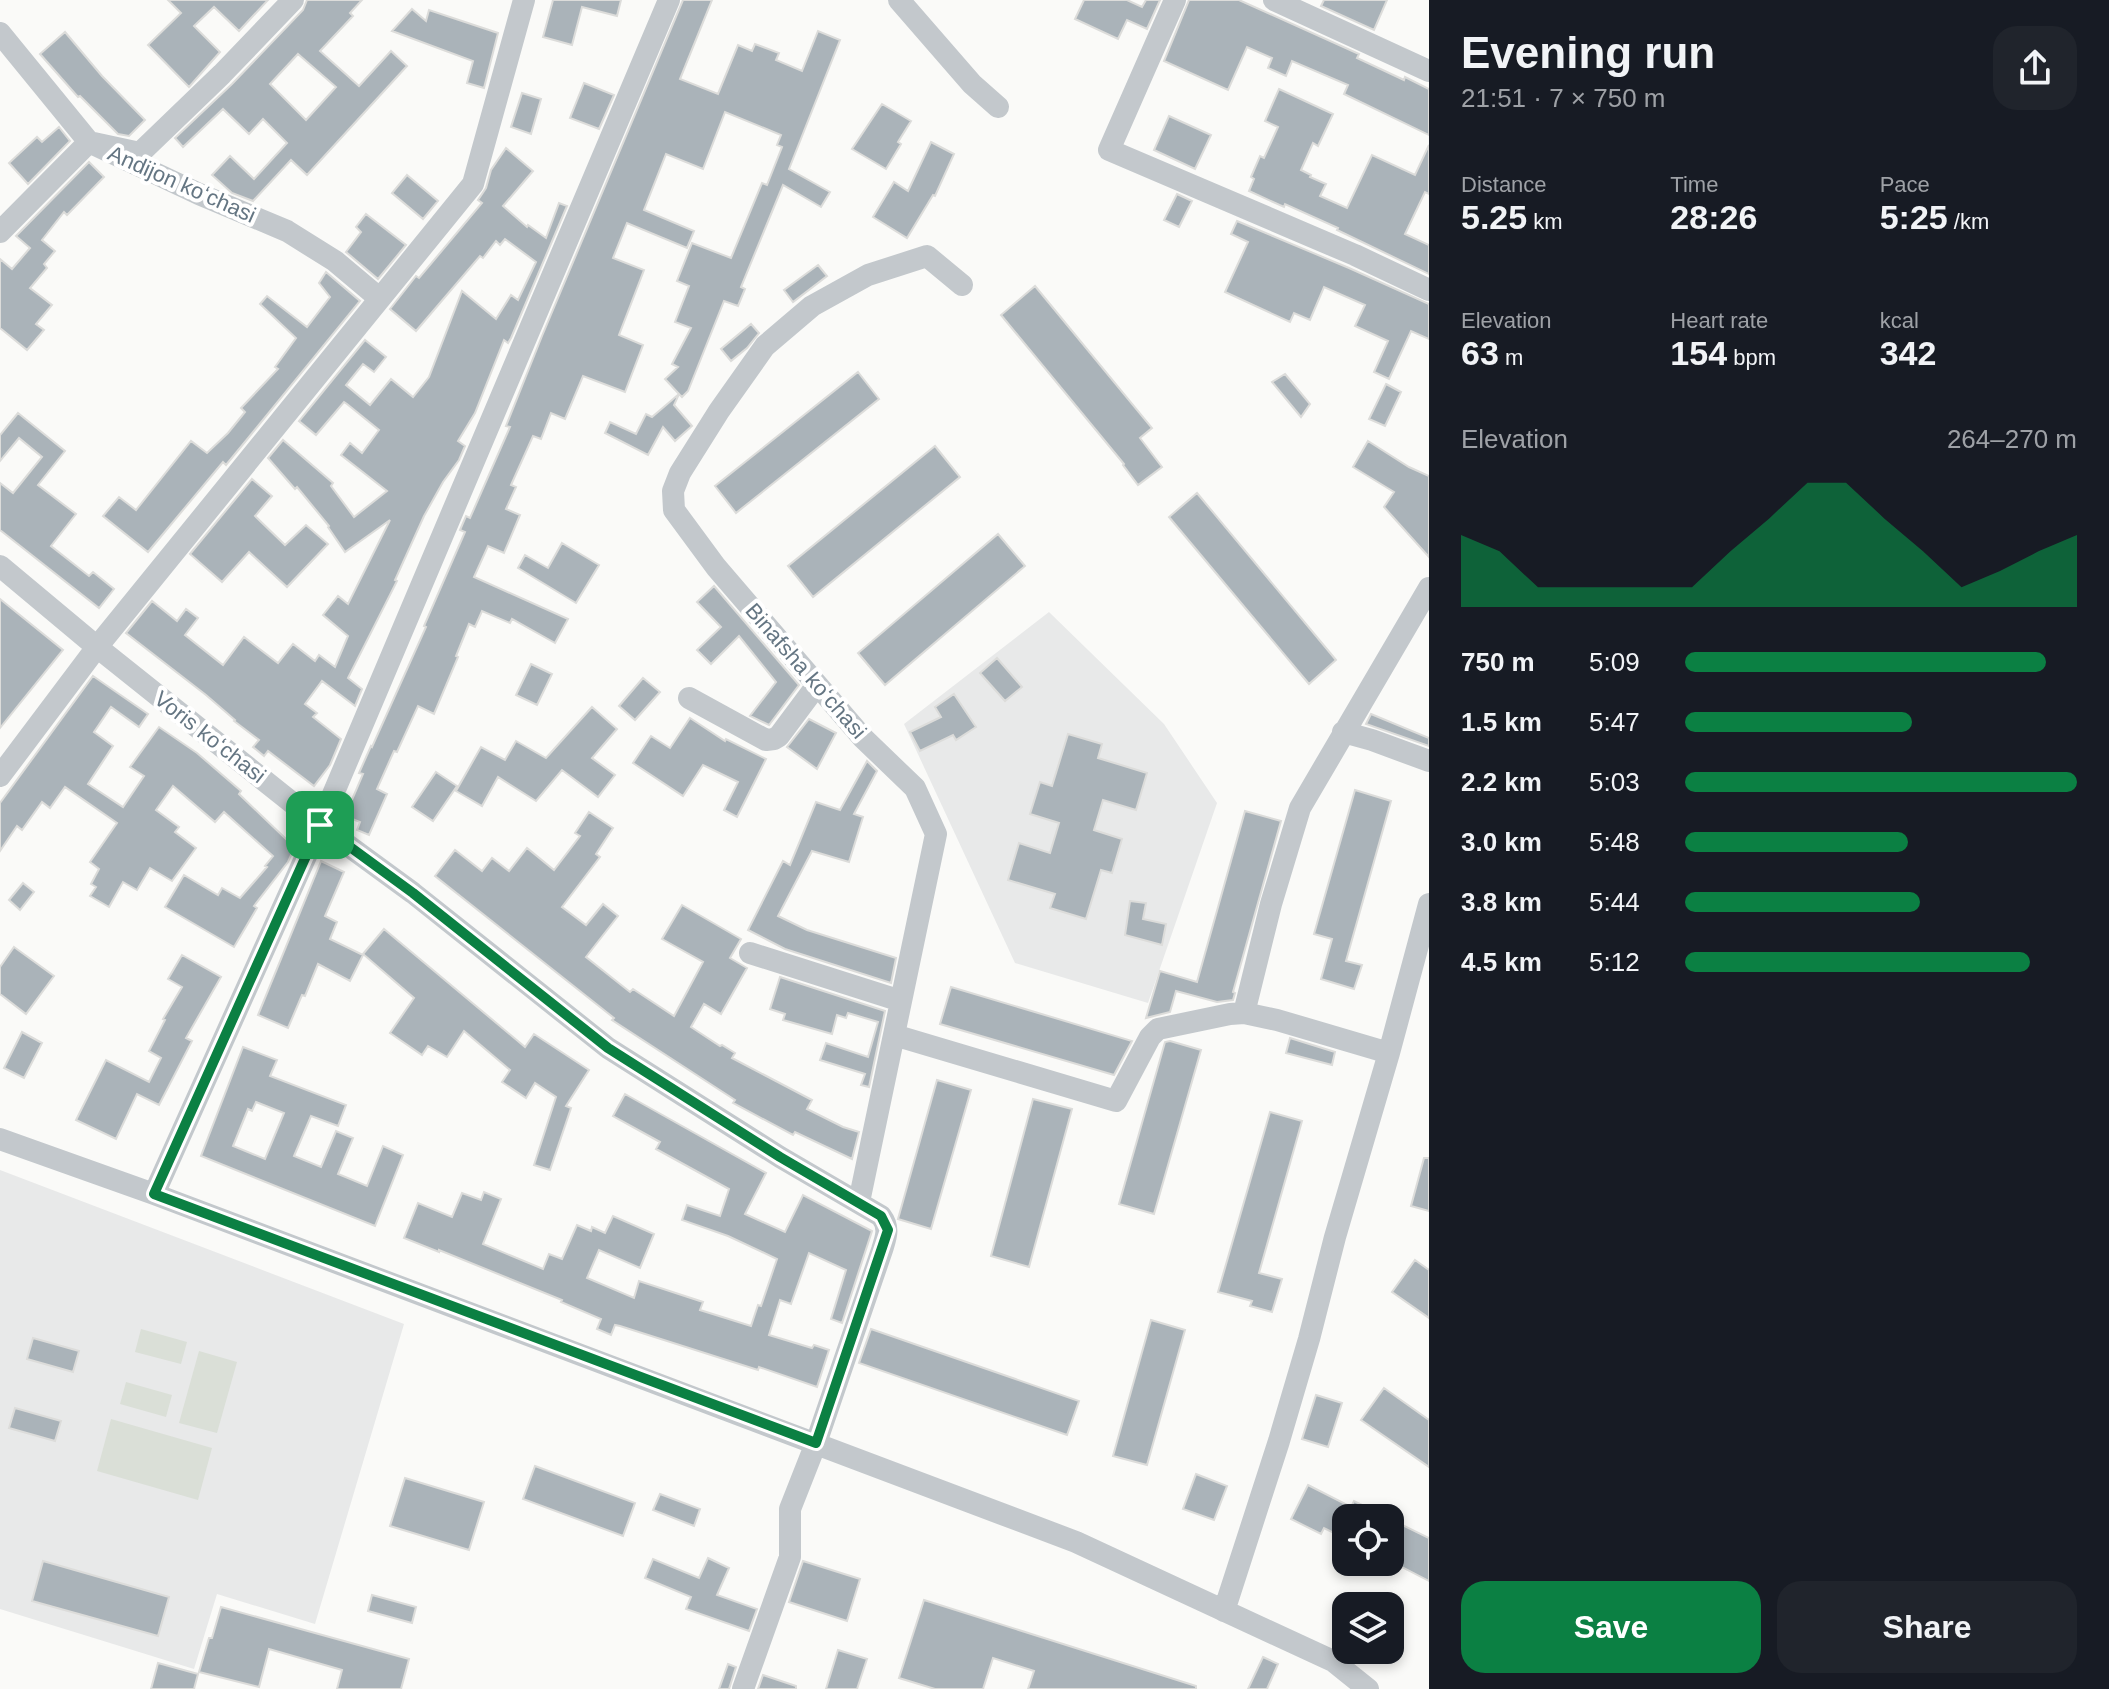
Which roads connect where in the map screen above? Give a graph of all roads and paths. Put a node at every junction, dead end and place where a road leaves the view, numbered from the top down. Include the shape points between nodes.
1 (293, 0) edge
2 (524, 0) edge
3 (669, 0) edge
4 (899, 0) edge
5 (1175, 0) edge
6 (1274, 0) edge
7 (0, 33) edge
8 (1429, 71) edge
9 (998, 107) dead end
10 (89, 142) junction
11 (0, 232) edge
12 (962, 285) dead end
13 (1429, 290) edge
14 (379, 298) junction
15 (0, 566) edge
16 (1429, 588) edge
17 (97, 647) junction
18 (817, 685) junction
19 (689, 698) dead end
20 (1343, 732) junction
21 (1429, 761) edge
22 (0, 776) edge
23 (320, 825) junction
24 (1429, 904) edge
25 (750, 953) dead end
26 (901, 1001) junction
27 (1244, 1013) junction
28 (894, 1035) junction
29 (1389, 1053) junction
30 (0, 1139) edge
31 (154, 1194) junction
32 (859, 1202) junction
33 (816, 1443) junction
34 (1224, 1611) junction
35 (743, 1689) edge
36 (1368, 1689) edge

1 - 10 street via 140,153
2 - 14 street via 473,184
3 - 23 street
4 - 9 street
5 - 13 street via 1109,150
6 - 8 street
7 - 10 street
10 - 11 street, Andijon koʻchasi
10 - 14 street, Andijon koʻchasi via 287,231 335,261
12 - 18 street, Binafsha koʻchasi via 927,256 868,275 812,306 765,346 719,411 673,491 674,510 716,567
14 - 17 street
15 - 17 street, Voris koʻchasi
16 - 20 street
17 - 22 street
17 - 23 street, Voris koʻchasi
18 - 19 street via 779,736 766,740
18 - 26 street, Binafsha koʻchasi via 915,788 936,834
20 - 21 street
20 - 27 street via 1300,808
23 - 31 street
23 - 32 street, Voris koʻchasi via 608,1048
24 - 29 street
25 - 26 street
26 - 28 street, Binafsha koʻchasi
27 - 28 street via 1158,1029 1116,1101
27 - 29 street
28 - 32 street, Binafsha koʻchasi
29 - 34 street via 1301,1368
30 - 31 street
31 - 33 street
32 - 33 street, Voris koʻchasi via 881,1216 888,1230
33 - 34 street via 1076,1542
33 - 35 street via 790,1509 790,1557
34 - 36 street via 1333,1661

